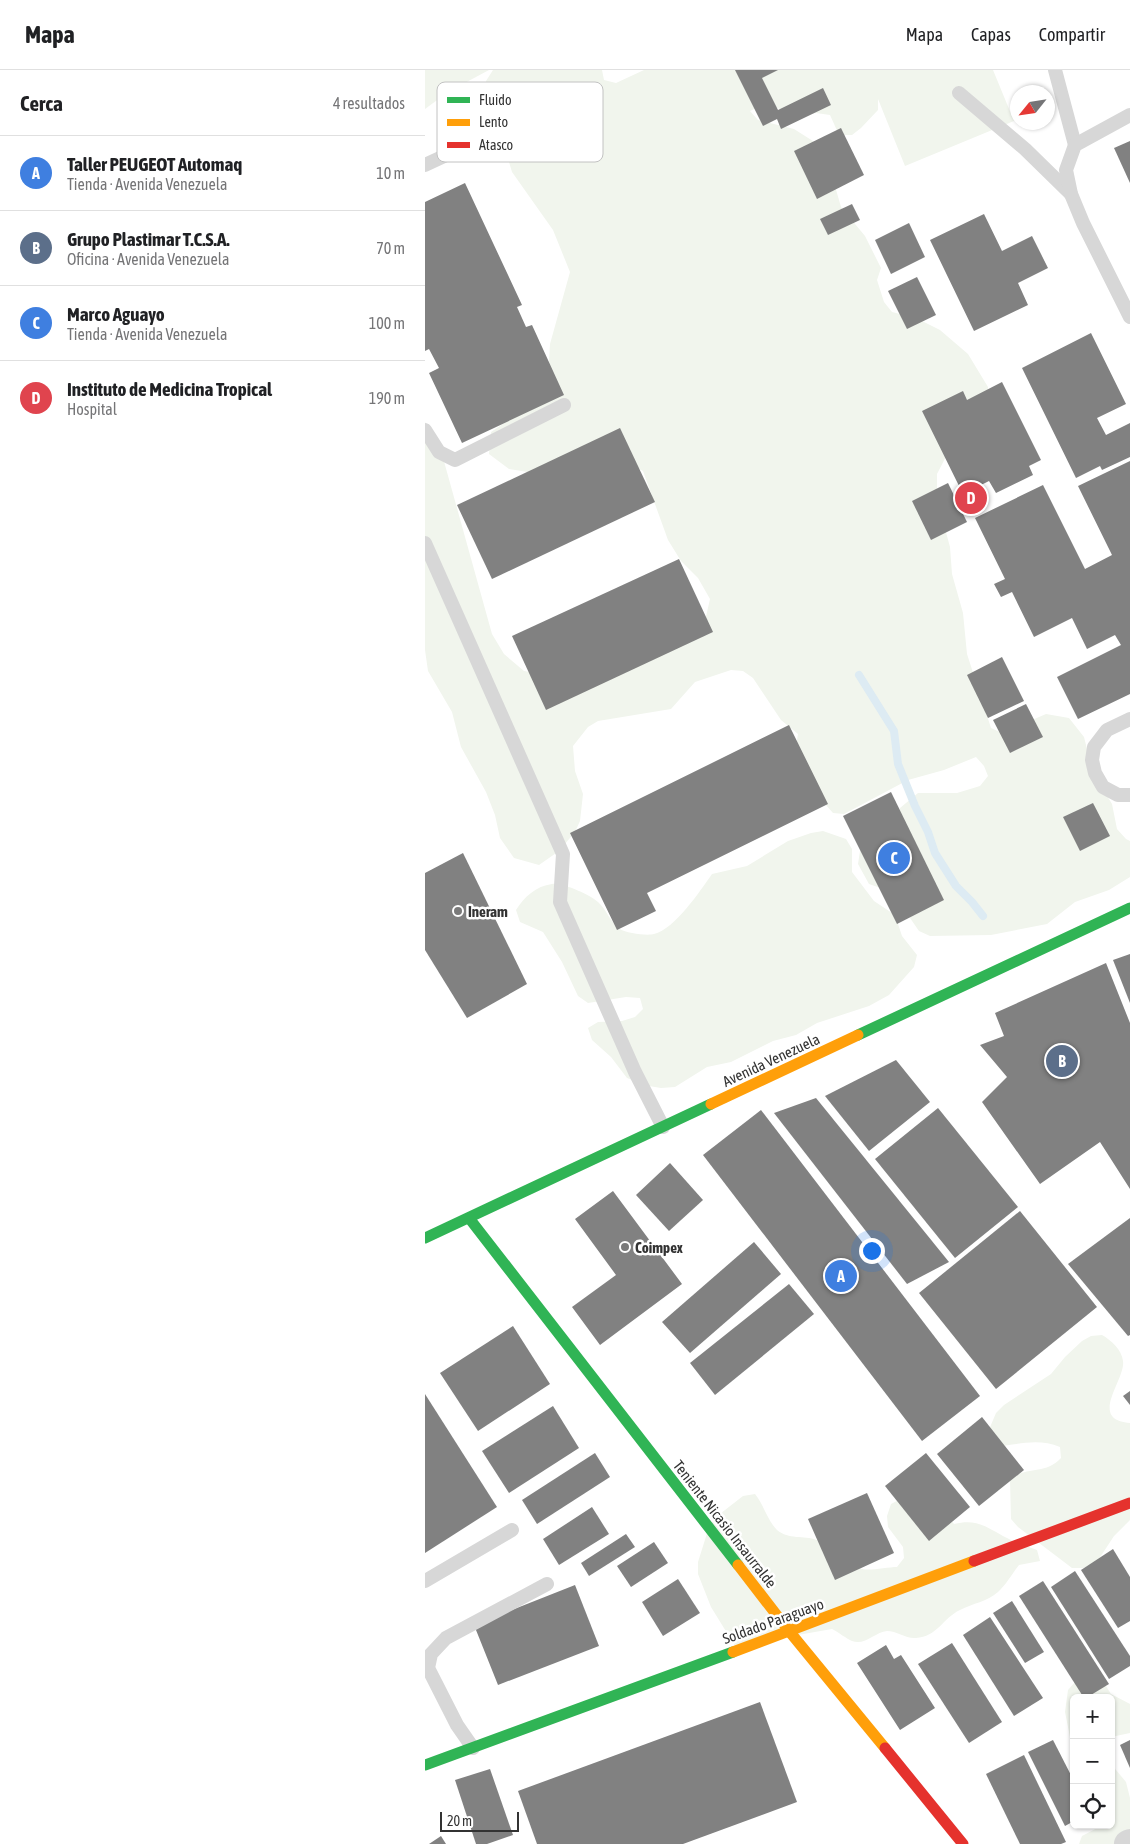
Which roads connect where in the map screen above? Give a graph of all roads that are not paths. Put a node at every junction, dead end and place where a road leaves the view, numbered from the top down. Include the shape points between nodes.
1 (1055, 70) edge
2 (959, 93) dead end
3 (1130, 115) edge
4 (1075, 145) junction
5 (437, 159) edge
6 (425, 165) edge
7 (1071, 194) junction
8 (1130, 317) edge
9 (564, 405) dead end
10 (425, 430) edge
11 (425, 543) edge
12 (1130, 719) edge
13 (1130, 795) edge
14 (1130, 908) edge
15 (663, 1127) junction
16 (469, 1218) junction
17 (425, 1238) edge
18 (1130, 1503) edge
19 (512, 1530) dead end
20 (425, 1581) edge
21 (547, 1584) dead end
22 (789, 1631) junction
23 (426, 1668) edge
24 (473, 1748) junction
25 (425, 1765) edge
26 (963, 1844) edge

1 - 4 lane
2 - 7 lane via 1025,149
3 - 4 lane
4 - 7 lane via 1066,170
5 - 6 lane
7 - 8 lane
9 - 10 lane via 455,460 439,452
11 - 15 lane via 563,854 560,902 635,1072
12 - 13 lane via 1107,730 1094,747 1092,760 1103,787 1118,795
14 - 15 street, Avenida Venezuela
15 - 16 street, Avenida Venezuela
16 - 17 street, Avenida Venezuela
16 - 22 street, Teniente Nicasio Insaurralde
18 - 22 street, Soldado Paraguayo
19 - 20 lane
21 - 23 lane via 446,1638 431,1654
22 - 24 street, Soldado Paraguayo
22 - 26 street, Teniente Nicasio Insaurralde
23 - 24 lane
24 - 25 street, Soldado Paraguayo

